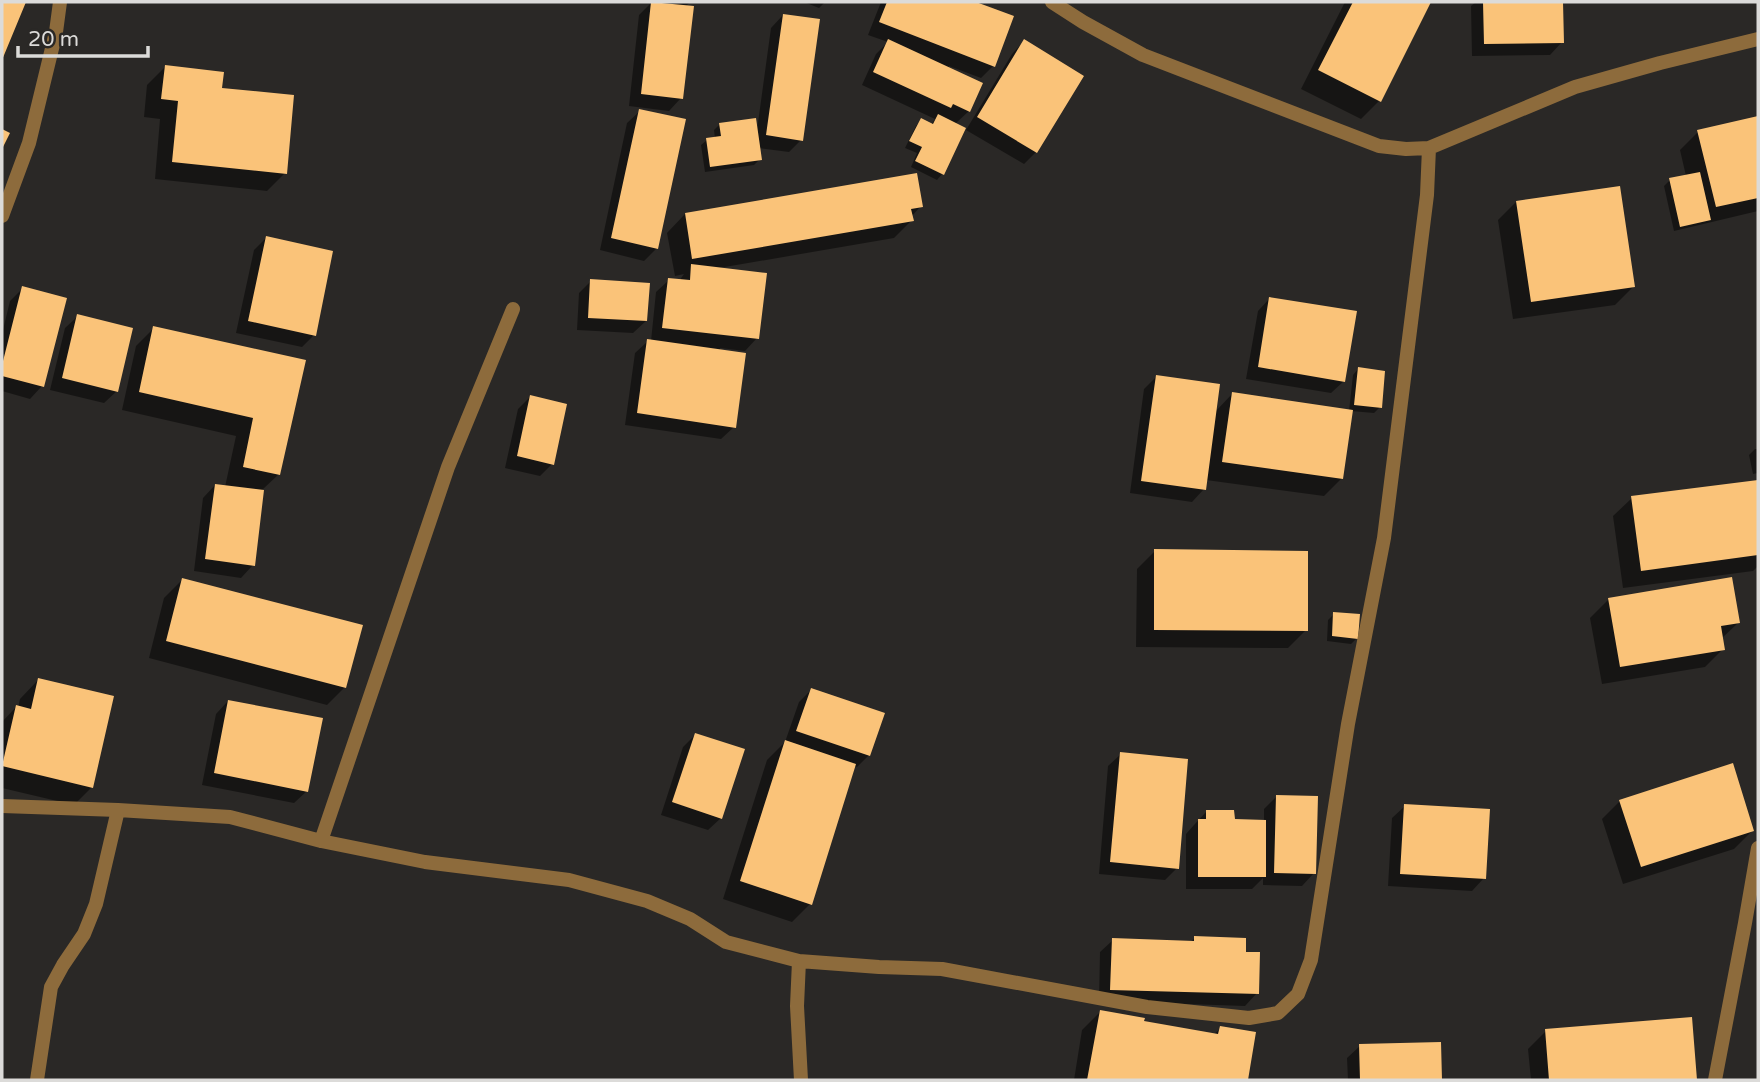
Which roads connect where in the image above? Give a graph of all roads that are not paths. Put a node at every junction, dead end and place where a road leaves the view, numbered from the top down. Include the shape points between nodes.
1 (60, 2) edge
2 (1052, 2) edge
3 (1758, 39) edge
4 (1429, 148) junction
5 (2, 216) edge
6 (513, 309) dead end
7 (2, 806) edge
8 (118, 810) junction
9 (321, 841) junction
10 (1758, 848) edge
11 (799, 961) junction
12 (37, 1080) edge
13 (801, 1080) edge
14 (1714, 1080) edge

1 - 5 street via 29,143
2 - 4 street via 1143,55 1379,146
3 - 4 street via 1575,88
4 - 11 street via 1384,538 1348,724 1311,960 1298,994 1278,1013 1249,1018 1147,1007 942,970
6 - 9 street via 448,467
7 - 8 street
8 - 9 street via 230,817
8 - 12 street via 96,904 84,934 51,987
9 - 11 street via 425,862 569,880 647,901 690,919 726,942
10 - 14 street
11 - 13 street

